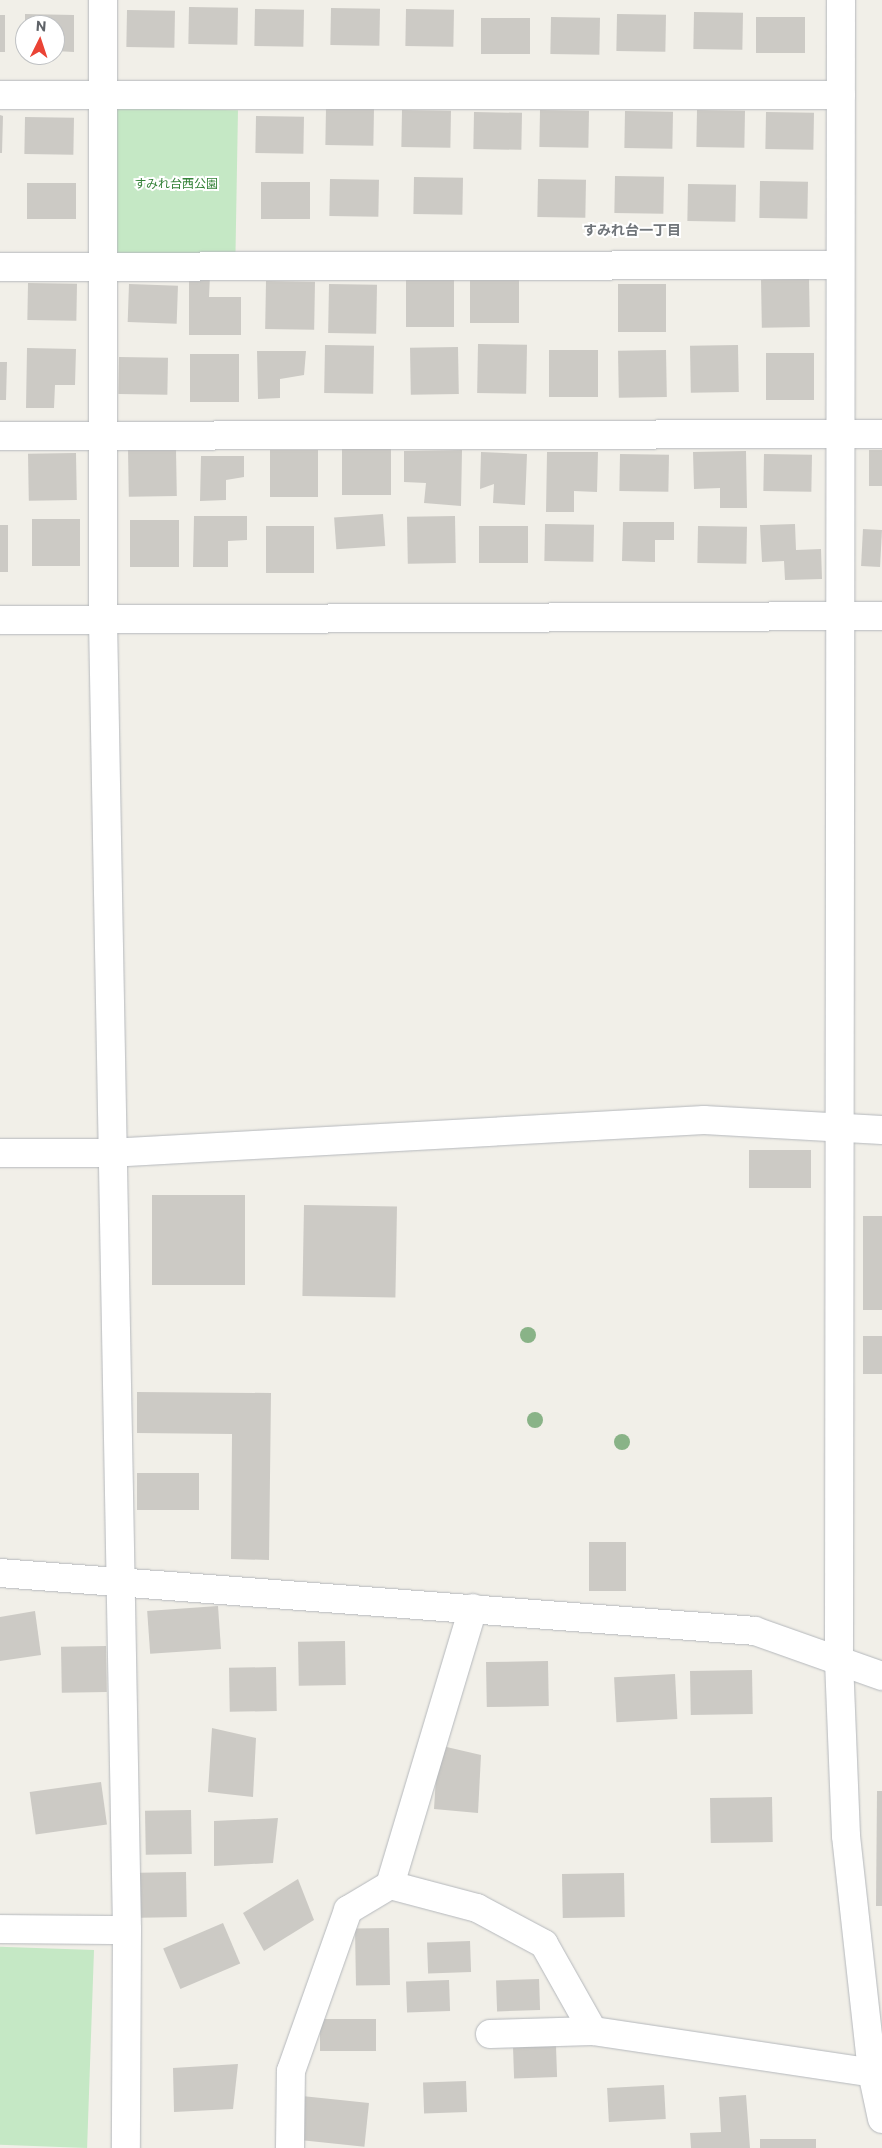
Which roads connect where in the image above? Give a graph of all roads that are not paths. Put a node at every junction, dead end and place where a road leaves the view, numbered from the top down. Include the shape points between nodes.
1 (104, 0) edge
2 (841, 0) edge
3 (0, 95) edge
4 (841, 95) junction
5 (104, 96) junction
6 (840, 265) junction
7 (0, 267) edge
8 (103, 267) junction
9 (840, 434) junction
10 (882, 434) edge
11 (0, 436) edge
12 (103, 436) junction
13 (840, 616) junction
14 (882, 616) edge
15 (0, 620) edge
16 (103, 620) junction
17 (840, 1126) junction
18 (882, 1130) edge
19 (0, 1153) edge
20 (110, 1153) junction
21 (0, 1573) edge
22 (121, 1580) junction
23 (473, 1608) junction
24 (839, 1661) junction
25 (882, 1676) edge
26 (390, 1885) junction
27 (0, 1929) edge
28 (127, 1930) junction
29 (592, 2031) junction
30 (490, 2034) dead end
31 (877, 2073) edge
32 (882, 2118) edge
33 (126, 2148) edge
34 (290, 2148) edge

1 - 5 street
2 - 4 street
3 - 5 street
4 - 5 street
4 - 6 street
5 - 8 street
6 - 8 street
6 - 9 street
7 - 8 street
8 - 12 street
9 - 10 street
9 - 12 street
9 - 13 street
11 - 12 street
12 - 16 street
13 - 14 street
13 - 16 street
13 - 17 street
15 - 16 street
16 - 20 street
17 - 18 street
17 - 20 street via 704,1120
17 - 24 street
19 - 20 street
20 - 22 street
21 - 22 street
22 - 23 street
22 - 28 street
23 - 24 street via 755,1631
23 - 26 street
24 - 25 street
24 - 31 street via 846,1836
26 - 29 street via 477,1908 544,1944
26 - 34 street via 348,1910 291,2071
27 - 28 street
28 - 33 street
29 - 30 street
29 - 31 street
31 - 32 street

